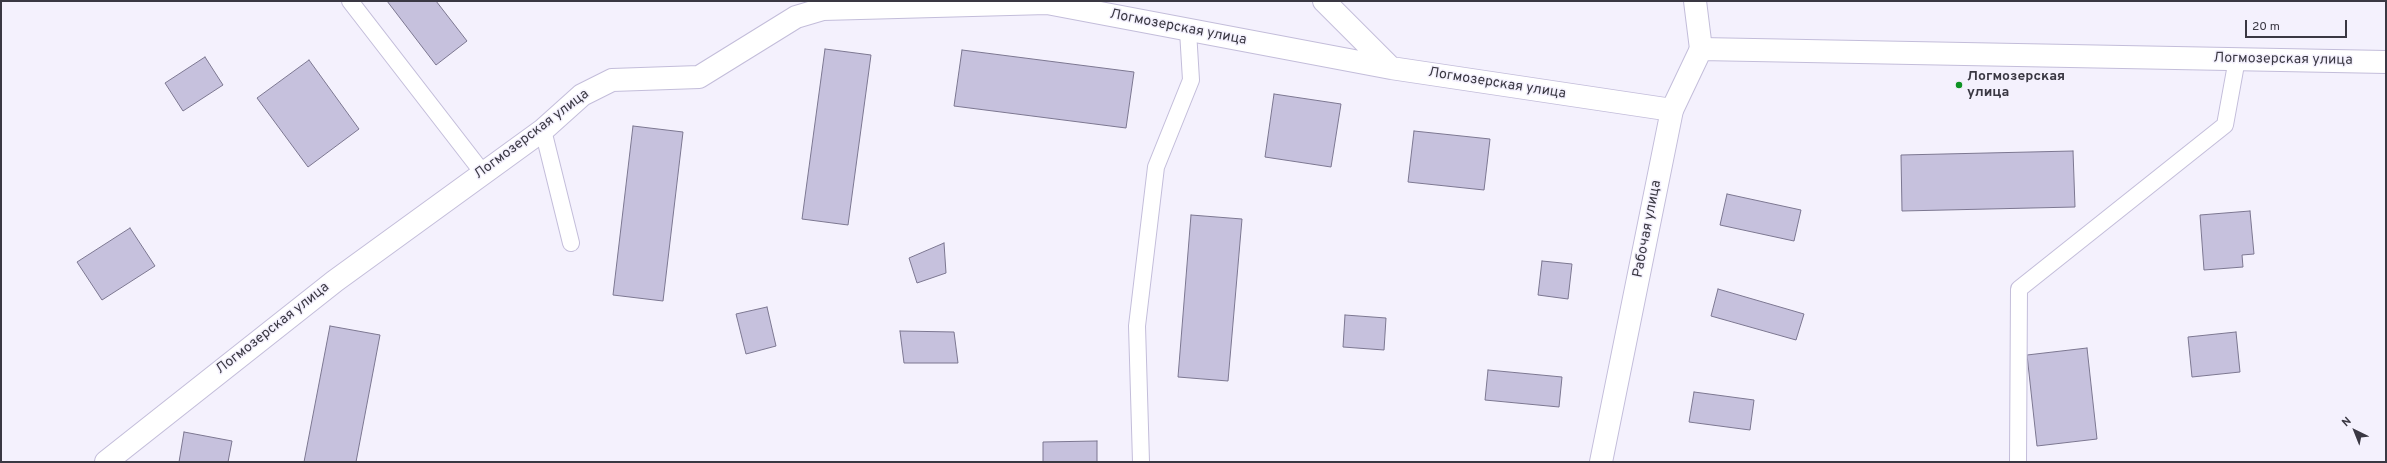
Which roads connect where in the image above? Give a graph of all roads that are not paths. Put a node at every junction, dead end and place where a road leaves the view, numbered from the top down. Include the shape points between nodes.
1 (350, 1) edge
2 (1324, 1) edge
3 (1695, 1) edge
4 (1188, 30) junction
5 (1701, 49) junction
6 (2237, 59) junction
7 (2386, 62) edge
8 (1391, 68) junction
9 (1672, 110) junction
10 (543, 130) junction
11 (483, 173) junction
12 (571, 243) dead end
13 (106, 462) edge
14 (1141, 462) edge
15 (1601, 462) edge
16 (2018, 462) edge

1 - 11 lane
2 - 8 street
3 - 5 street
4 - 8 street, Логмозерская улица
4 - 10 street, Логмозерская улица via 1048,3 823,9 796,17 699,77 612,80 582,95
4 - 14 lane via 1191,80 1156,167 1137,326
5 - 6 street, Логмозерская улица
5 - 9 street, Рабочая улица
6 - 7 street, Логмозерская улица
6 - 16 lane via 2225,125 2019,289
8 - 9 street, Логмозерская улица
9 - 15 street, Рабочая улица
10 - 11 street, Логмозерская улица
10 - 12 lane
11 - 13 street, Логмозерская улица via 335,281

